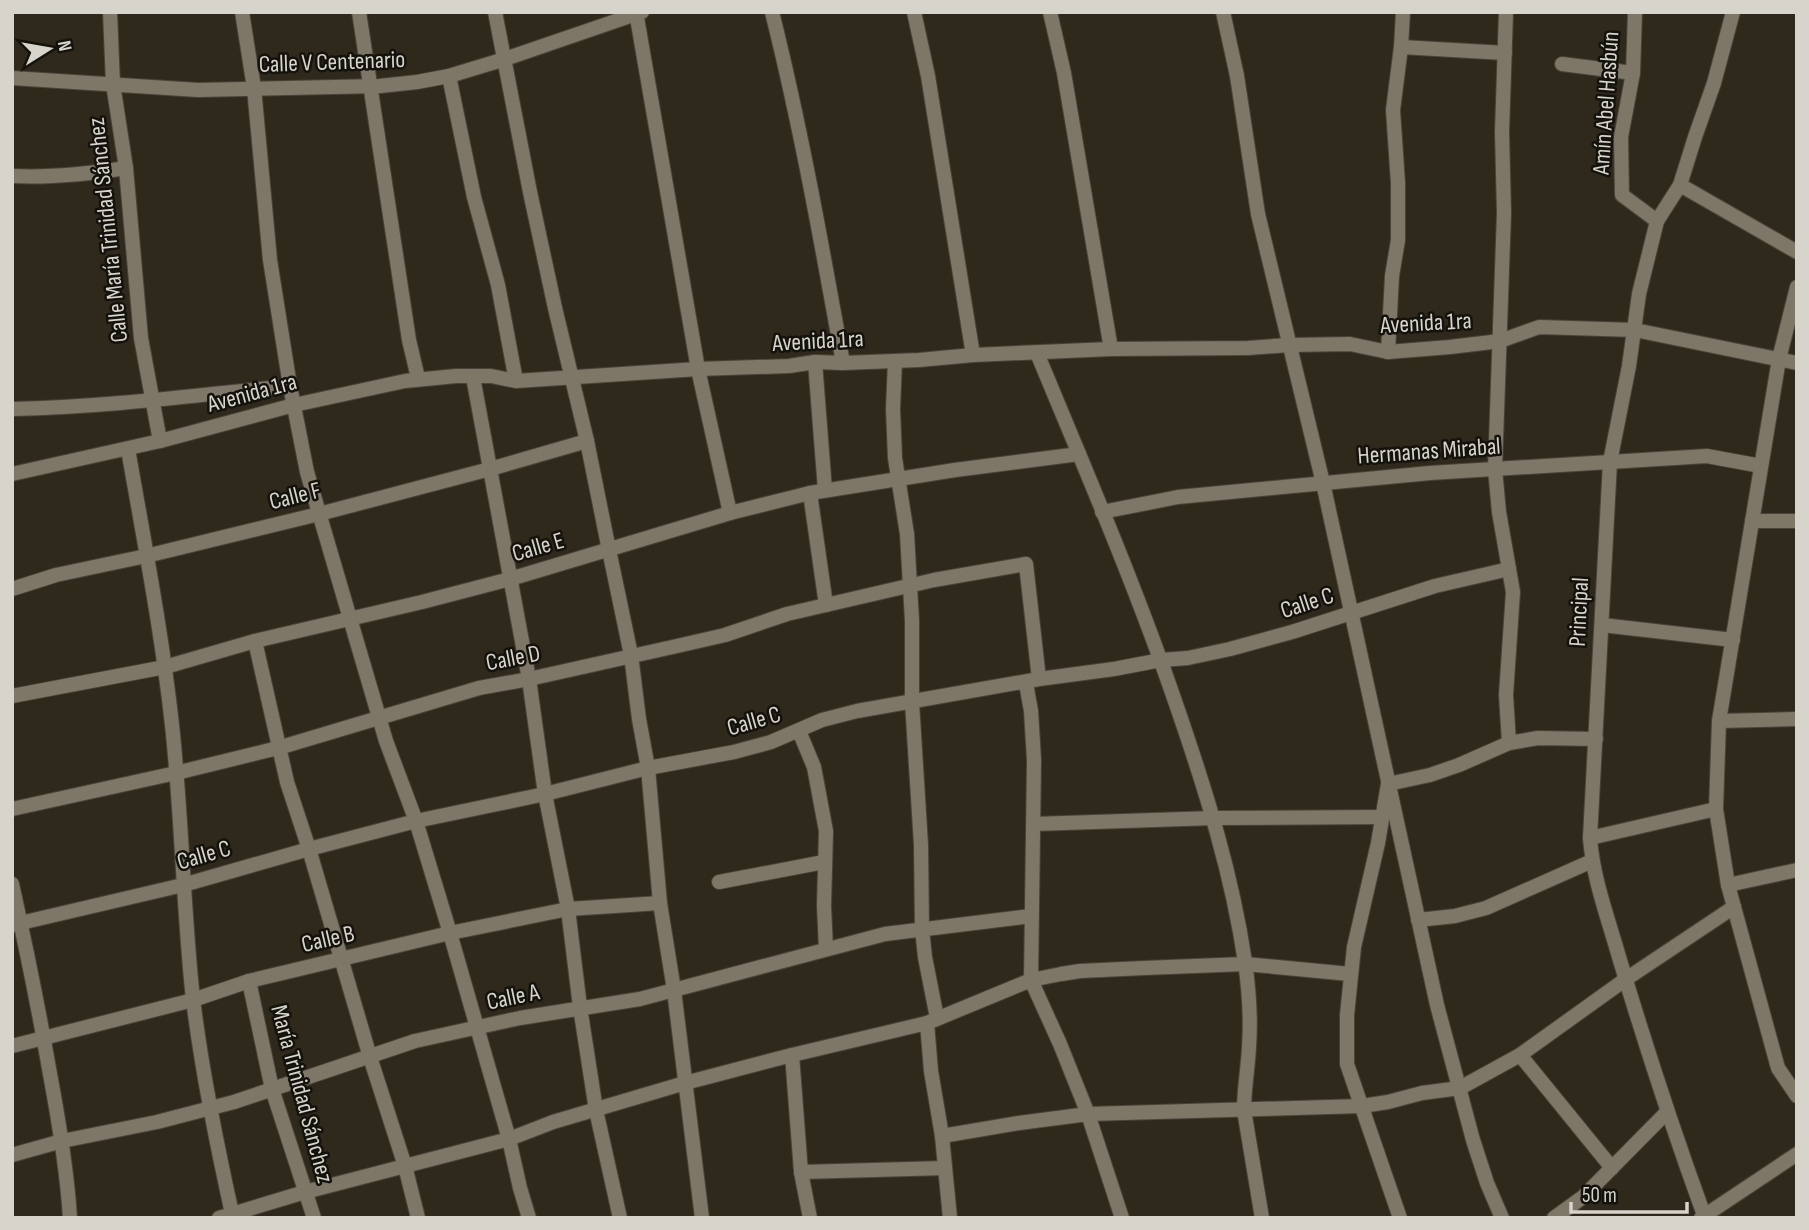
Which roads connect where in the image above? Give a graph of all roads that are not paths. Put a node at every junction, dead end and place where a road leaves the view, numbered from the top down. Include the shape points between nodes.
1 (110, 12) edge
2 (242, 12) edge
3 (359, 12) edge
4 (495, 12) edge
5 (772, 12) edge
6 (914, 12) edge
7 (1050, 12) edge
8 (1223, 12) edge
9 (1403, 12) edge
10 (1506, 12) edge
11 (1635, 12) edge
12 (1733, 12) edge
13 (638, 13) edge
14 (1401, 47) junction
15 (1505, 53) junction
16 (505, 59) junction
17 (1562, 64) dead end
18 (1633, 73) junction
19 (449, 76) junction
20 (12, 78) edge
21 (113, 84) junction
22 (369, 86) junction
23 (254, 88) junction
24 (126, 168) junction
25 (12, 176) edge
26 (1680, 186) junction
27 (1657, 221) junction
28 (1797, 252) edge
29 (1797, 287) edge
30 (1635, 330) junction
31 (1500, 341) junction
32 (1289, 345) junction
33 (1111, 349) junction
34 (1388, 352) junction
35 (1037, 353) junction
36 (974, 355) junction
37 (1779, 359) junction
38 (895, 361) junction
39 (815, 362) junction
40 (844, 363) junction
41 (1797, 363) edge
42 (698, 369) junction
43 (473, 377) junction
44 (572, 377) junction
45 (418, 378) junction
46 (516, 381) junction
47 (290, 386) junction
48 (153, 400) junction
49 (294, 405) junction
50 (12, 409) edge
51 (587, 440) junction
52 (160, 441) junction
53 (128, 449) junction
54 (1079, 454) junction
55 (1610, 462) junction
56 (1761, 467) junction
57 (490, 469) junction
58 (1495, 469) junction
59 (12, 474) edge
60 (899, 479) junction
61 (1323, 482) junction
62 (817, 491) junction
63 (1102, 512) junction
64 (730, 513) junction
65 (318, 514) junction
66 (1752, 521) junction
67 (1797, 521) edge
68 (608, 550) junction
69 (146, 556) junction
70 (1509, 569) junction
71 (510, 579) junction
72 (909, 586) junction
73 (12, 589) edge
74 (826, 605) junction
75 (1351, 613) junction
76 (349, 619) junction
77 (1602, 625) junction
78 (1733, 640) junction
79 (255, 641) junction
80 (631, 655) junction
81 (1161, 660) junction
82 (165, 667) junction
83 (529, 679) junction
84 (1032, 681) junction
85 (12, 696) edge
86 (912, 702) junction
87 (380, 718) junction
88 (1797, 719) edge
89 (1719, 721) junction
90 (799, 731) junction
91 (1595, 739) junction
92 (1509, 743) junction
93 (278, 748) junction
94 (648, 768) junction
95 (176, 773) junction
96 (1388, 784) junction
97 (545, 794) junction
98 (12, 809) edge
99 (1716, 809) junction
100 (1381, 817) junction
101 (1214, 818) junction
102 (416, 821) junction
103 (1034, 824) junction
104 (1590, 838) junction
105 (309, 849) junction
106 (1592, 861) junction
107 (824, 862) junction
108 (1796, 872) edge
109 (719, 882) dead end
110 (12, 884) edge
111 (183, 885) junction
112 (1728, 885) junction
113 (660, 903) junction
114 (1734, 907) junction
115 (568, 909) junction
116 (1031, 916) junction
117 (1418, 920) junction
118 (16, 924) edge
119 (922, 929) junction
120 (450, 933) junction
121 (826, 949) junction
122 (342, 959) junction
123 (1245, 964) junction
124 (1350, 974) junction
125 (1626, 979) junction
126 (249, 981) junction
127 (1031, 981) junction
128 (674, 990) junction
129 (193, 1000) junction
130 (580, 1007) junction
131 (932, 1021) junction
132 (476, 1028) junction
133 (44, 1038) junction
134 (12, 1046) edge
135 (792, 1055) junction
136 (1520, 1055) junction
137 (370, 1057) junction
138 (685, 1083) junction
139 (1460, 1088) junction
140 (272, 1089) junction
141 (1797, 1096) edge
142 (1362, 1106) junction
143 (210, 1108) junction
144 (596, 1110) junction
145 (1244, 1110) junction
146 (1667, 1112) junction
147 (1088, 1114) junction
148 (942, 1136) junction
149 (509, 1139) junction
150 (62, 1141) junction
151 (1797, 1154) edge
152 (12, 1155) edge
153 (405, 1166) junction
154 (945, 1168) junction
155 (1612, 1168) junction
156 (801, 1172) junction
157 (305, 1192) junction
158 (228, 1217) edge
159 (1703, 1217) edge
160 (70, 1218) edge
161 (314, 1218) edge
162 (418, 1218) edge
163 (529, 1218) edge
164 (620, 1218) edge
165 (702, 1218) edge
166 (810, 1218) edge
167 (950, 1218) edge
168 (1122, 1218) edge
169 (1262, 1218) edge
170 (1400, 1218) edge
171 (1502, 1218) edge
172 (1554, 1218) edge

1 - 21 street, Calle María Trinidad Sánchez
2 - 23 street
3 - 22 street
4 - 16 street
5 - 40 street via 806,156
6 - 36 street
7 - 33 street
8 - 32 street via 1258,214
9 - 14 street
10 - 15 street
11 - 18 street, Amín Abel Hasbún
12 - 26 street, Principal
13 - 16 street, Calle V Centenario
13 - 42 street
14 - 15 street
14 - 34 street via 1393,110 1398,240
15 - 31 street
16 - 19 street, Calle V Centenario
16 - 44 street
17 - 18 street
18 - 27 street, Amín Abel Hasbún via 1621,137 1623,197
19 - 22 street, Calle V Centenario
19 - 46 street
20 - 21 street, Calle V Centenario
21 - 23 street, Calle V Centenario via 198,90
21 - 24 street, Calle María Trinidad Sánchez
22 - 23 street, Calle V Centenario
22 - 45 street
23 - 47 street via 270,260
24 - 25 street
24 - 48 street, Calle María Trinidad Sánchez via 141,338
26 - 27 street, Principal
26 - 28 street
27 - 30 street, Principal
29 - 37 street
30 - 31 street, Avenida 1ra via 1539,327
30 - 37 street, Avenida 1ra
30 - 55 street, Principal
31 - 34 street, Avenida 1ra
31 - 58 street
32 - 33 street, Avenida 1ra
32 - 34 street, Avenida 1ra via 1350,344
32 - 61 street
33 - 35 street, Avenida 1ra
35 - 36 street, Avenida 1ra
35 - 54 street
36 - 38 street, Avenida 1ra
37 - 41 street, Avenida 1ra
37 - 56 street
38 - 40 street, Avenida 1ra
38 - 60 street via 893,409
39 - 40 street, Avenida 1ra
39 - 42 street, Avenida 1ra
39 - 62 street
42 - 44 street, Avenida 1ra
42 - 64 street
43 - 45 street, Avenida 1ra
43 - 46 street, Avenida 1ra
43 - 57 street
44 - 46 street, Avenida 1ra
44 - 51 street
45 - 49 street, Avenida 1ra
47 - 48 street
47 - 49 street
48 - 50 street
48 - 52 street, Calle María Trinidad Sánchez
49 - 52 street, Avenida 1ra
49 - 65 street
51 - 57 street, Calle F
51 - 68 street
52 - 53 street, Avenida 1ra
53 - 59 street, Avenida 1ra
53 - 69 street
54 - 60 street, Calle E
54 - 63 street
55 - 56 street, Hermanas Mirabal via 1707,456
55 - 58 street, Hermanas Mirabal
55 - 77 street, Principal
56 - 66 street
57 - 65 street, Calle F
57 - 71 street
58 - 61 street, Hermanas Mirabal
58 - 70 street
60 - 62 street, Calle E
60 - 72 street
61 - 63 street, Hermanas Mirabal via 1178,497
61 - 75 street
62 - 64 street, Calle E
62 - 74 street
63 - 81 street
64 - 68 street, Calle E
65 - 69 street, Calle F
65 - 76 street
66 - 67 street
66 - 78 street
68 - 71 street, Calle E
68 - 80 street
69 - 73 street, Calle F
69 - 82 street
70 - 75 street, Calle C
70 - 92 street via 1513,592 1506,695
71 - 76 street, Calle E
71 - 83 street
72 - 74 street, Calle D
72 - 84 street, Calle D via 1026,564
72 - 86 street
74 - 80 street, Calle D via 725,635
75 - 81 street, Calle C via 1230,649
75 - 96 street
76 - 79 street, Calle E
76 - 87 street
77 - 78 street
77 - 91 street, Principal
78 - 89 street
79 - 82 street, Calle E
79 - 93 street
80 - 83 street, Calle D
80 - 94 street
81 - 84 street, Calle C
81 - 101 street
82 - 85 street, Calle E
82 - 95 street
83 - 87 street, Calle D via 479,688
83 - 97 street
84 - 86 street, Calle C
84 - 103 street
86 - 90 street, Calle C via 857,711
86 - 119 street
87 - 93 street, Calle D
87 - 102 street
88 - 89 street
89 - 99 street
90 - 94 street, Calle C via 771,743
90 - 107 street via 820,796 826,831
91 - 92 street via 1538,738
91 - 104 street, Principal
92 - 96 street via 1430,775
93 - 95 street, Calle D
93 - 105 street
94 - 97 street, Calle C
94 - 113 street
95 - 98 street, Calle D
95 - 111 street
96 - 100 street
96 - 117 street
97 - 102 street, Calle C
97 - 115 street
99 - 104 street
99 - 112 street
100 - 101 street
100 - 124 street
101 - 103 street
101 - 123 street
102 - 105 street, Calle C
102 - 120 street
103 - 116 street
104 - 106 street, Principal
105 - 111 street, Calle C
105 - 122 street
106 - 117 street via 1486,908
106 - 125 street, Principal
107 - 109 street
107 - 121 street
108 - 112 street
110 - 118 street
111 - 118 street, Calle C
111 - 129 street
112 - 114 street
113 - 115 street, Calle B
113 - 128 street
114 - 125 street
114 - 141 street via 1778,1068
115 - 120 street, Calle B
115 - 130 street
116 - 119 street, Calle A
116 - 127 street
117 - 139 street
118 - 133 street
119 - 121 street, Calle A
119 - 131 street
120 - 122 street, Calle B
120 - 132 street
121 - 128 street, Calle A
122 - 126 street, Calle B
122 - 137 street
123 - 124 street
123 - 127 street via 1080,971
123 - 145 street via 1250,1008
124 - 142 street via 1347,1065
125 - 136 street
125 - 146 street, Principal
126 - 129 street, Calle B
126 - 140 street, María Trinidad Sánchez
127 - 131 street
127 - 147 street
128 - 130 street, Calle A
128 - 138 street
129 - 133 street, Calle B
129 - 143 street
130 - 132 street, Calle A
130 - 144 street
131 - 135 street
131 - 148 street via 932,1071
132 - 137 street, Calle A via 415,1041
132 - 149 street
133 - 134 street, Calle B
133 - 150 street
135 - 138 street
135 - 156 street
136 - 139 street
136 - 155 street
137 - 140 street, Calle A
137 - 153 street
138 - 144 street
138 - 165 street
139 - 142 street
139 - 171 street via 1473,1140
140 - 143 street, Calle A
140 - 157 street, María Trinidad Sánchez
142 - 145 street
142 - 170 street
143 - 150 street, Calle A
143 - 158 street
144 - 149 street
144 - 164 street
145 - 147 street
145 - 169 street
146 - 155 street
146 - 159 street, Principal
147 - 148 street
147 - 168 street
148 - 154 street
149 - 153 street
149 - 163 street
150 - 152 street, Calle A
150 - 160 street
151 - 159 street
153 - 157 street
153 - 162 street
154 - 156 street
154 - 167 street
155 - 172 street
156 - 166 street
157 - 158 street
157 - 161 street, María Trinidad Sánchez

